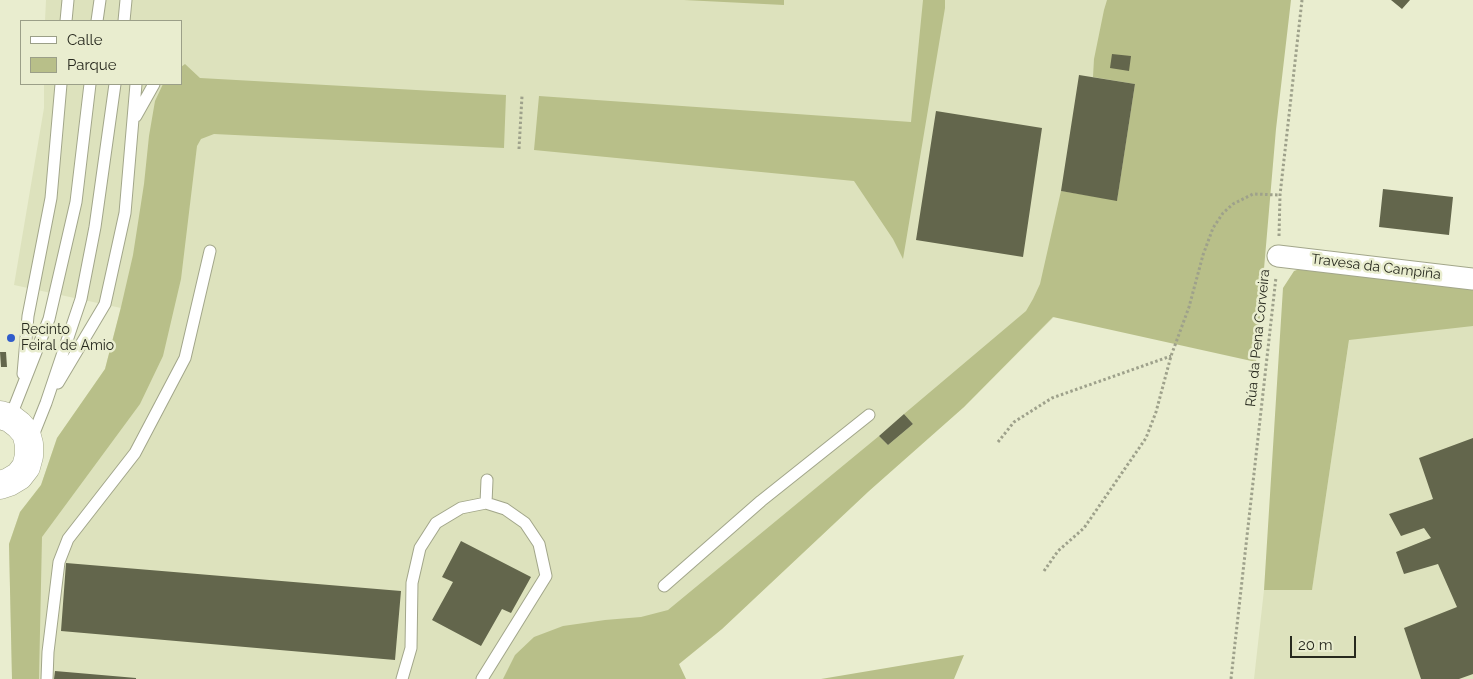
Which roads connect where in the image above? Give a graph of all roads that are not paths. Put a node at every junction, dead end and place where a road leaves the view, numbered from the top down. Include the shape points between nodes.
1 (68, 0) edge
2 (100, 0) edge
3 (126, 0) edge
4 (66, 20) edge
5 (97, 20) edge
6 (124, 20) edge
7 (61, 85) edge
8 (90, 85) edge
9 (115, 85) edge
10 (136, 85) edge
11 (153, 85) edge
12 (134, 120) junction
13 (210, 251) dead end
14 (1278, 256) road end
15 (1473, 279) edge
16 (22, 385) junction
17 (46, 404) junction
18 (869, 416) dead end
19 (5, 417) edge
20 (29, 444) junction
21 (487, 480) dead end
22 (2, 490) edge
23 (486, 504) junction
24 (664, 586) dead end
25 (47, 679) edge
26 (402, 679) edge
27 (482, 679) edge

1 - 4 lane
2 - 5 lane
3 - 6 lane
7 - 16 lane via 51,198 28,316
8 - 16 lane via 76,202 49,319
9 - 17 lane via 95,227 81,299
10 - 12 lane
11 - 12 lane
12 - 17 lane via 125,213 104,304
13 - 25 lane via 185,358 135,453 68,539 59,562
14 - 15 street, Travesa da Campiña
16 - 19 lane
17 - 20 lane
18 - 24 lane via 761,501
19 - 20 street via 19,425
20 - 22 street via 26,467
21 - 23 lane
23 - 26 lane via 461,508 436,523 420,548 412,583 411,648
23 - 27 lane via 505,509 525,523 539,544 546,576

